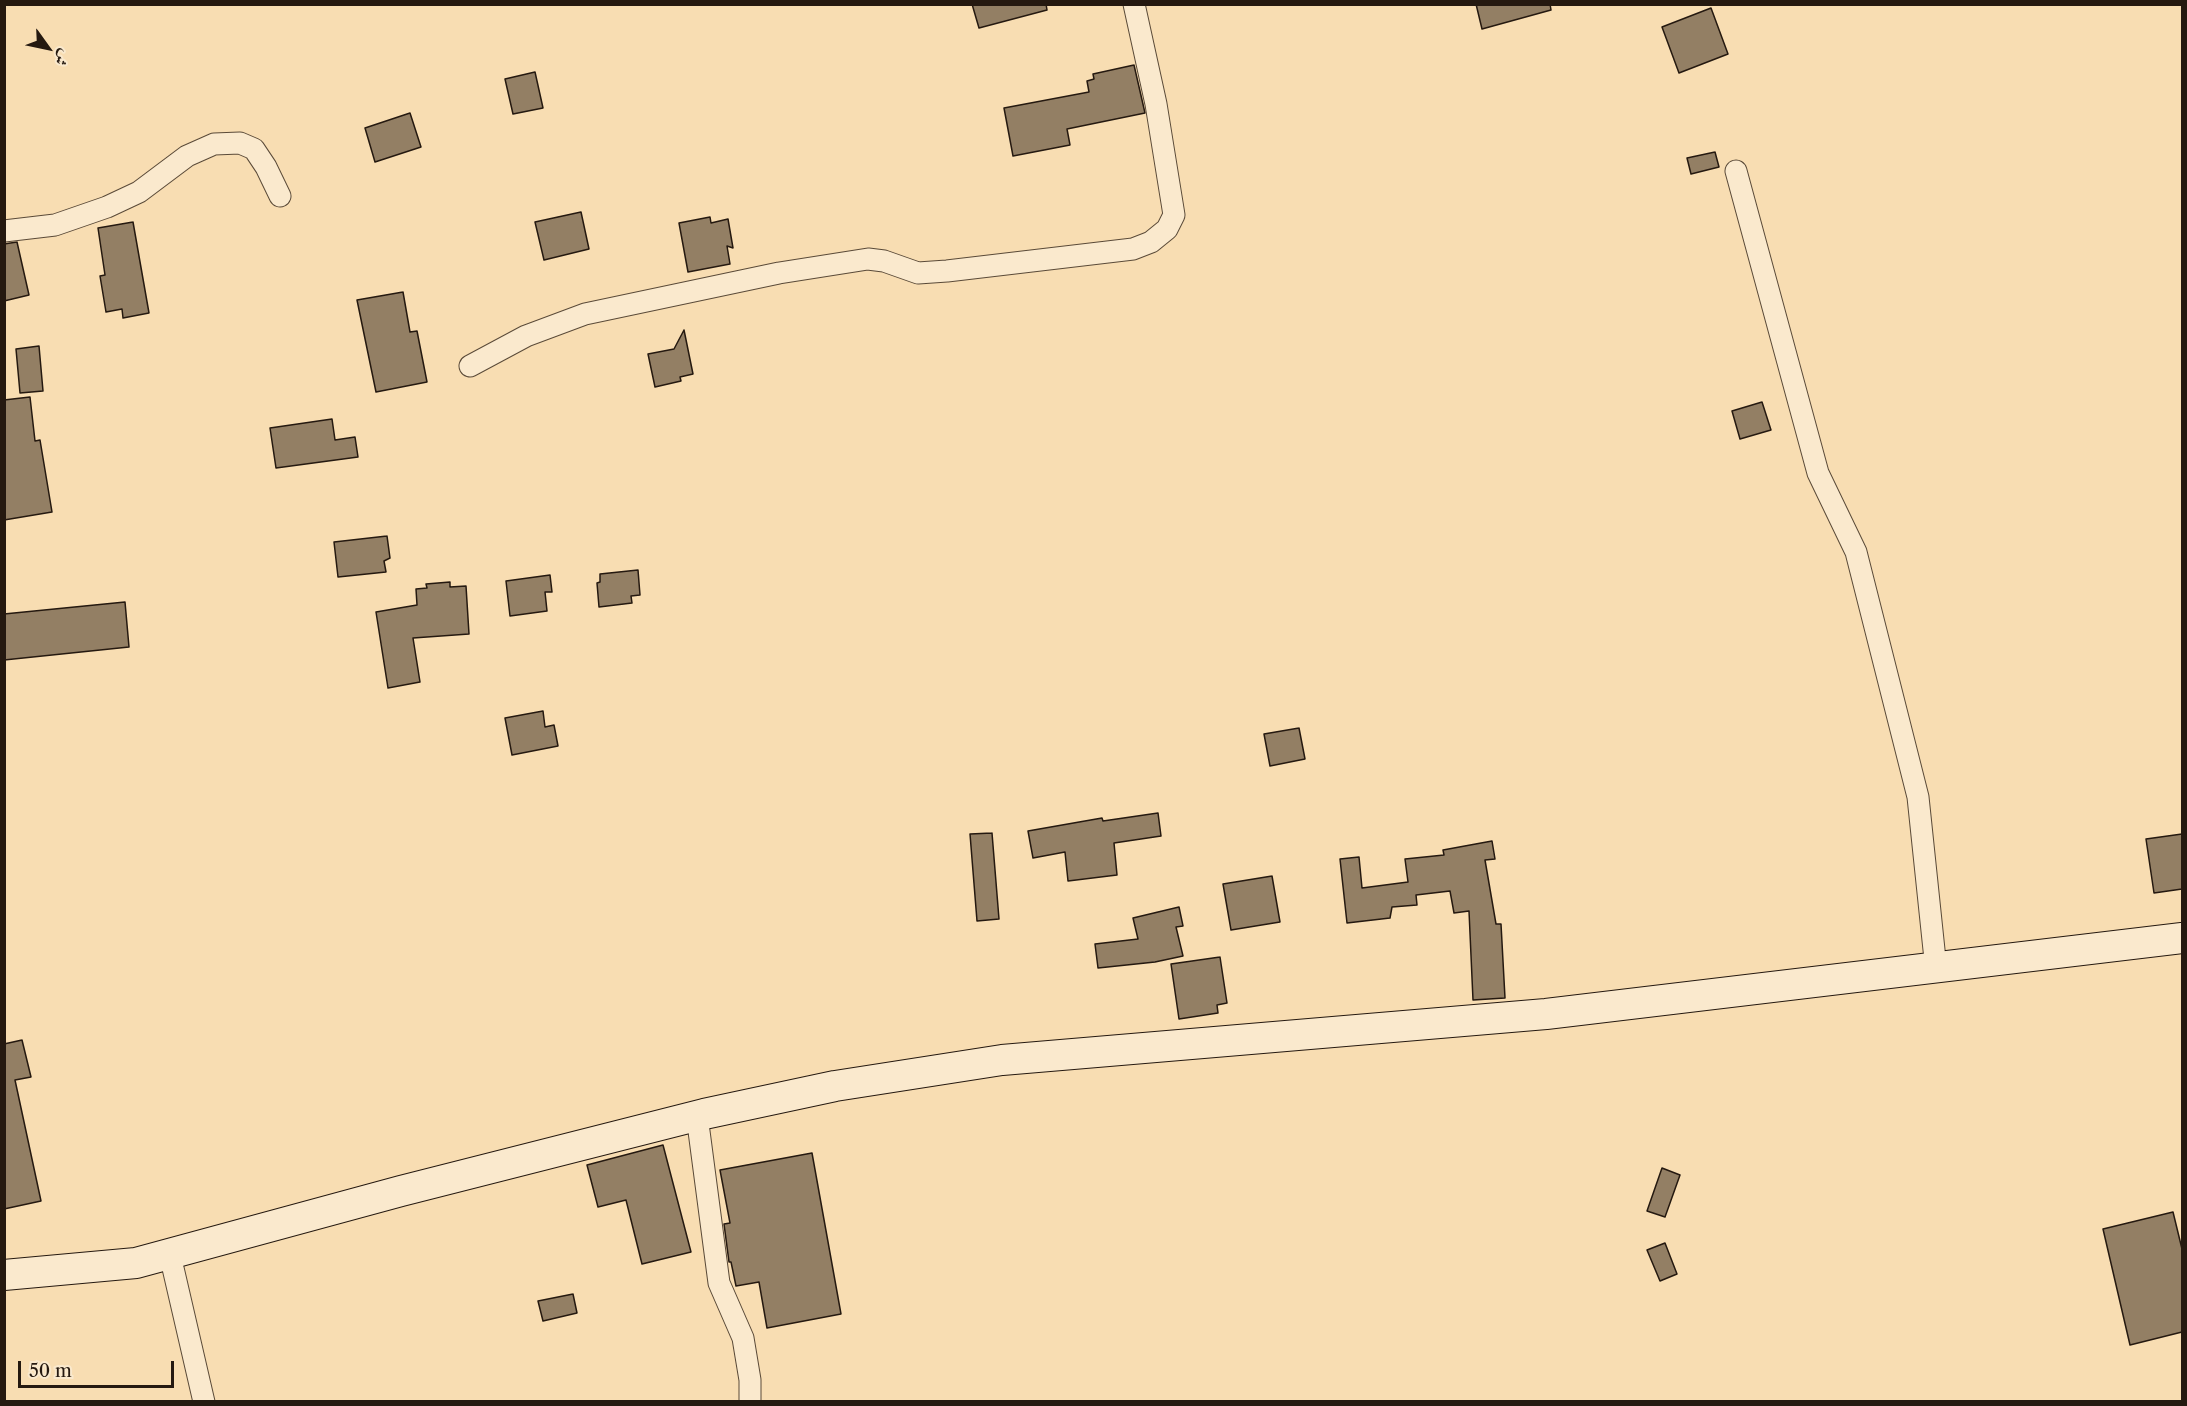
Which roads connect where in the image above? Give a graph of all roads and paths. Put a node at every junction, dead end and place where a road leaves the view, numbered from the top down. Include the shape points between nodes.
1 (1134, 4) edge
2 (1736, 171) dead end
3 (280, 196) dead end
4 (4, 231) edge
5 (470, 366) dead end
6 (2182, 938) edge
7 (1936, 969) junction
8 (697, 1116) junction
9 (170, 1255) junction
10 (4, 1275) edge
11 (204, 1401) edge
12 (750, 1401) edge

1 - 5 street via 1174,215 1167,229 1151,242 1133,249 947,271 918,273 868,259 779,273 585,315 526,336
2 - 7 street via 1818,473 1856,552 1918,797
3 - 4 street via 254,149 240,143 214,144 187,156 139,192 107,207 55,225
6 - 7 street
7 - 8 street via 1546,1014 1002,1060 835,1086
8 - 9 street
8 - 12 street via 719,1283 743,1338
9 - 10 street via 136,1263
9 - 11 street

